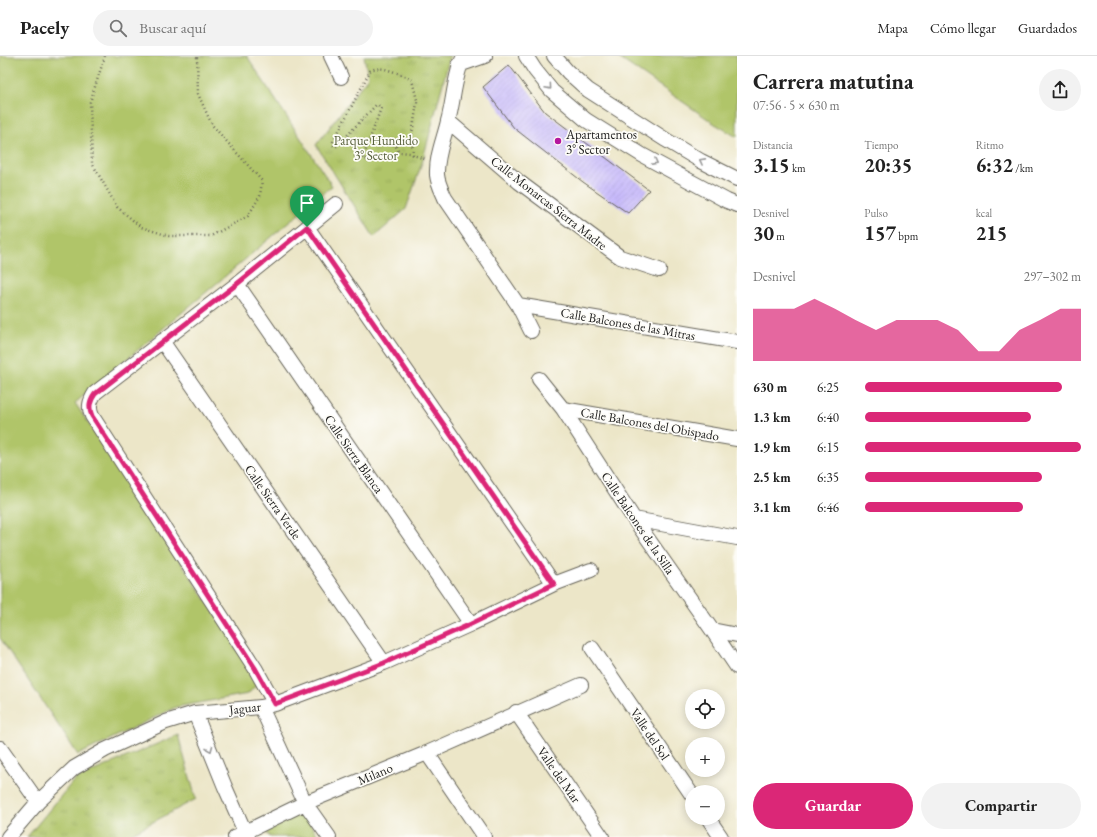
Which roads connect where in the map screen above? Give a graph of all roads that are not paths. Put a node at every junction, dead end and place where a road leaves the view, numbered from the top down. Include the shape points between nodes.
1 (331, 56) edge
2 (485, 56) edge
3 (526, 56) edge
4 (554, 56) edge
5 (462, 61) edge
6 (340, 77) dead end
7 (448, 121) junction
8 (737, 178) edge
9 (336, 204) dead end
10 (737, 205) edge
11 (307, 227) junction
12 (659, 270) dead end
13 (237, 284) junction
14 (518, 305) junction
15 (531, 331) dead end
16 (162, 341) junction
17 (737, 342) edge
18 (539, 379) dead end
19 (563, 409) junction
20 (737, 439) edge
21 (634, 519) junction
22 (737, 538) edge
23 (591, 570) dead end
24 (554, 584) junction
25 (471, 624) junction
26 (712, 630) junction
27 (737, 635) edge
28 (592, 648) dead end
29 (384, 663) junction
30 (737, 667) edge
31 (581, 684) dead end
32 (275, 704) junction
33 (261, 707) junction
34 (516, 712) junction
35 (195, 713) junction
36 (0, 748) edge
37 (427, 752) junction
38 (685, 785) edge
39 (38, 802) junction
40 (305, 803) junction
41 (713, 825) edge
42 (243, 835) edge
43 (8, 837) edge
44 (329, 837) edge
45 (484, 837) edge
46 (602, 837) edge
47 (721, 837) edge

1 - 6 street
2 - 5 street
3 -> 10 street via 552,91 586,120 642,155
8 -> 4 street via 701,161 588,90
5 - 7 street
7 - 12 street, Calle Monarcas Sierra Madre via 519,182 620,256
7 - 14 street via 438,162 437,176 440,187
9 - 11 street
11 - 13 street
11 - 24 street
13 - 16 street
13 - 25 street, Calle Sierra Blanca
14 - 15 street
14 - 17 street, Calle Balcones de las Mitras
16 - 29 street, Calle Sierra Verde
16 - 32 street via 95,394 91,399 90,410 255,668
18 - 19 street, Calle Balcones de la Silla
19 - 20 street, Calle Balcones del Obispado
19 - 21 street, Calle Balcones de la Silla
21 - 22 street
21 - 26 street, Calle Balcones de la Silla
23 - 24 street, Jaguar
24 - 25 street, Jaguar
25 - 29 street, Jaguar
26 - 27 street
26 - 30 street, Calle Balcones de la Silla
28 - 38 street, Valle del Sol
29 - 32 street, Jaguar
31 - 34 street, Milano
32 - 33 street, Jaguar
33 - 35 street, Jaguar
33 - 40 street
34 - 37 street, Milano
34 - 46 street, Valle del Mar
35 - 39 street, Jaguar via 166,722 105,750 74,768
35 -> 42 street
36 - 39 street
37 - 40 street, Milano
37 - 45 street
39 - 43 street, Jaguar
40 - 42 street, Milano
40 - 44 street
41 - 47 street

